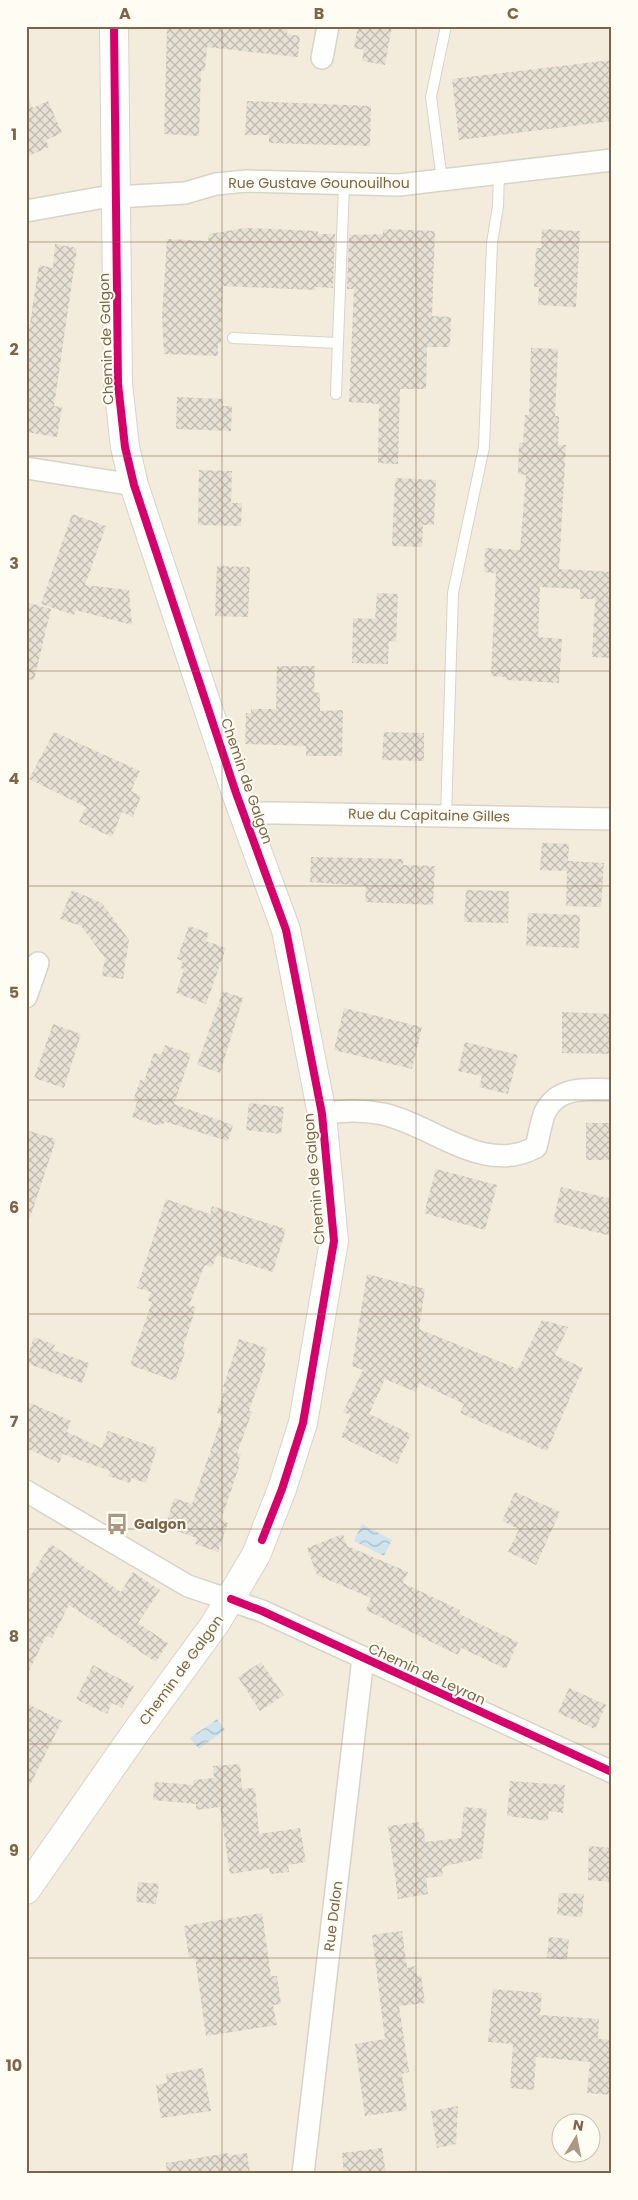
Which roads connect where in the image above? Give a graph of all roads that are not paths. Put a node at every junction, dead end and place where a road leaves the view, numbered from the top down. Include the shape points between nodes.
1 (114, 26) edge
2 (328, 26) edge
3 (446, 26) edge
4 (322, 58) dead end
5 (612, 160) edge
6 (499, 173) junction
7 (442, 180) junction
8 (344, 185) junction
9 (116, 196) junction
10 (26, 211) edge
11 (233, 338) dead end
12 (338, 343) junction
13 (336, 394) dead end
14 (26, 468) edge
15 (134, 484) junction
16 (246, 816) junction
17 (446, 816) junction
18 (612, 819) edge
19 (38, 963) dead end
20 (26, 997) edge
21 (612, 1090) edge
22 (322, 1114) junction
23 (26, 1491) edge
24 (231, 1599) junction
25 (363, 1658) junction
26 (612, 1772) edge
27 (26, 1890) edge
28 (303, 2174) edge

1 - 9 main road, Chemin de Galgon
2 - 4 street
3 - 7 lane via 431,97
5 - 6 street, Rue Gustave Gounouilhou
6 - 7 street, Rue Gustave Gounouilhou
6 - 17 lane via 492,243 484,447 453,593
7 - 8 street, Rue Gustave Gounouilhou via 399,185
8 - 9 street, Rue Gustave Gounouilhou via 246,181 185,192
8 - 12 lane
9 - 10 street, Rue Gustave Gounouilhou
9 - 15 main road, Chemin de Galgon via 118,384 125,447
11 - 12 lane
12 - 13 lane
14 - 15 street
15 - 16 main road, Chemin de Galgon
16 - 17 street, Rue du Capitaine Gilles via 277,812
16 - 22 main road, Chemin de Galgon via 286,930
17 - 18 street, Rue du Capitaine Gilles
19 - 20 street
21 - 22 street via 566,1092 555,1099 545,1112 536,1147 508,1156 492,1155 440,1139 385,1114 357,1110
22 - 24 main road, Chemin de Galgon via 334,1241 303,1423 262,1540
23 - 24 street, Chemin de Leyran via 188,1586
24 - 25 street, Chemin de Leyran
24 - 27 main road, Chemin de Galgon
25 - 26 street, Chemin de Leyran
25 - 28 street, Rue Dalon

